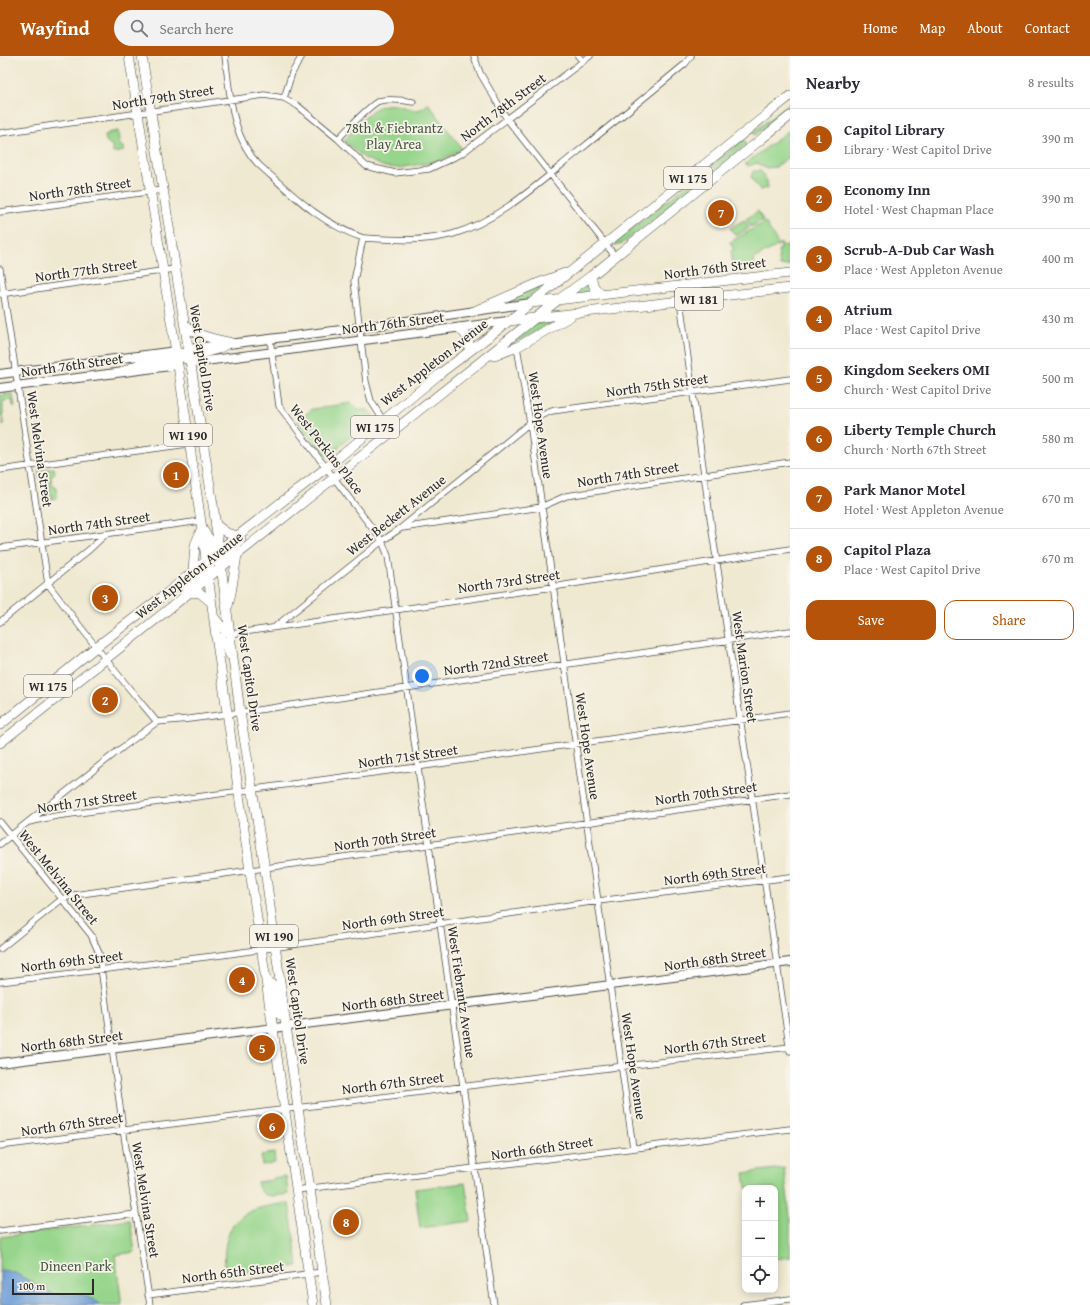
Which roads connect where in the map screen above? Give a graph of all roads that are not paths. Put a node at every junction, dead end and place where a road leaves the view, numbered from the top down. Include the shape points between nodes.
1 (129, 56) edge
2 (142, 56) edge
3 (226, 56) edge
4 (302, 56) edge
5 (474, 56) edge
6 (578, 56) edge
7 (590, 56) edge
8 (691, 56) edge
9 (583, 61) junction
10 (790, 96) edge
11 (284, 98) junction
12 (231, 99) junction
13 (413, 102) dead end
14 (151, 112) junction
15 (138, 113) junction
16 (790, 116) edge
17 (507, 119) junction
18 (0, 133) edge
19 (338, 139) junction
20 (550, 174) junction
21 (162, 190) junction
22 (150, 192) junction
23 (0, 212) edge
24 (363, 238) junction
25 (605, 245) junction
26 (615, 256) junction
27 (0, 269) edge
28 (175, 269) junction
29 (573, 270) junction
30 (164, 271) junction
31 (790, 273) edge
32 (591, 276) junction
33 (678, 286) junction
34 (790, 288) edge
35 (2, 294) edge
36 (602, 295) junction
37 (558, 300) junction
38 (680, 301) junction
39 (531, 303) junction
40 (472, 312) junction
41 (573, 314) junction
42 (537, 318) junction
43 (508, 322) junction
44 (184, 324) junction
45 (360, 328) junction
46 (459, 328) junction
47 (270, 339) junction
48 (361, 341) junction
49 (229, 344) junction
50 (517, 347) junction
51 (469, 351) junction
52 (271, 352) junction
53 (189, 356) junction
54 (177, 358) junction
55 (485, 359) junction
56 (124, 371) joint
57 (16, 372) junction
58 (0, 374) edge
59 (790, 379) edge
60 (18, 386) junction
61 (0, 388) edge
62 (693, 392) junction
63 (383, 420) junction
64 (530, 423) junction
65 (393, 431) junction
66 (202, 442) junction
67 (189, 443) junction
68 (790, 462) edge
69 (30, 466) junction
70 (326, 468) junction
71 (0, 470) edge
72 (704, 474) junction
73 (194, 477) junction
74 (335, 478) junction
75 (209, 488) junction
76 (541, 508) junction
77 (215, 524) junction
78 (201, 525) junction
79 (401, 528) junction
80 (241, 533) junction
81 (106, 534) junction
82 (382, 540) junction
83 (42, 543) junction
84 (0, 548) edge
85 (790, 549) edge
86 (236, 556) junction
87 (717, 560) junction
88 (214, 564) junction
89 (193, 571) junction
90 (48, 584) junction
91 (553, 587) junction
92 (187, 594) junction
93 (211, 602) junction
94 (226, 606) junction
95 (395, 610) junction
96 (213, 615) junction
97 (0, 622) edge
98 (276, 626) junction
99 (790, 631) edge
100 (230, 634) junction
101 (216, 636) junction
102 (729, 640) junction
103 (96, 647) junction
104 (106, 659) junction
105 (234, 663) junction
106 (564, 665) junction
107 (406, 688) junction
108 (240, 712) junction
109 (790, 713) edge
110 (227, 714) junction
111 (741, 720) junction
112 (157, 722) junction
113 (0, 724) edge
114 (0, 743) edge
115 (576, 743) junction
116 (417, 767) junction
117 (252, 790) junction
118 (238, 792) junction
119 (790, 794) edge
120 (753, 799) junction
121 (0, 822) edge
122 (30, 822) junction
123 (587, 822) junction
124 (11, 835) junction
125 (0, 844) edge
126 (428, 845) junction
127 (265, 869) junction
128 (250, 871) junction
129 (790, 877) edge
130 (764, 880) junction
131 (62, 899) junction
132 (598, 901) junction
133 (440, 924) junction
134 (275, 947) junction
135 (0, 949) edge
136 (261, 949) junction
137 (790, 962) edge
138 (776, 964) junction
139 (102, 969) junction
140 (265, 979) junction
141 (0, 982) edge
142 (610, 986) junction
143 (452, 1006) junction
144 (286, 1026) junction
145 (273, 1028) junction
146 (790, 1048) edge
147 (112, 1049) junction
148 (0, 1063) edge
149 (292, 1066) junction
150 (622, 1066) junction
151 (463, 1086) junction
152 (299, 1108) junction
153 (285, 1109) junction
154 (123, 1129) junction
155 (790, 1129) edge
156 (0, 1146) edge
157 (633, 1148) junction
158 (475, 1169) junction
159 (310, 1189) junction
160 (296, 1190) junction
161 (136, 1214) junction
162 (0, 1231) edge
163 (322, 1272) junction
164 (308, 1274) junction
165 (148, 1295) junction
166 (790, 1299) edge
167 (150, 1305) edge
168 (313, 1305) edge
169 (327, 1305) edge
170 (494, 1305) edge
171 (743, 1305) edge

1 - 15 main road, West Capitol Drive / WI 190
2 - 14 main road, West Capitol Drive / WI 190
3 - 12 street
4 - 11 street via 292,73
5 - 17 street via 480,73
6 - 9 street
7 - 9 street, North 78th Street
8 - 20 street via 685,64
9 - 17 street, North 78th Street
10 - 25 main road, West Appleton Avenue / WI 175
11 - 12 street, North 79th Street via 264,94
11 - 19 street, North 78th Street via 298,106
12 - 14 street, North 79th Street
12 - 24 street via 236,126 254,160 318,216
13 - 19 street via 397,99 378,102
14 - 15 street, North 79th Street
14 - 21 main road, West Capitol Drive / WI 190
15 - 18 street, North 79th Street
15 - 22 main road, West Capitol Drive / WI 190
16 - 26 main road, West Appleton Avenue / WI 175
17 - 19 street, North 78th Street via 461,154 429,169 395,172 366,166
17 - 20 street
20 - 24 street via 486,220 454,234 412,240
20 - 25 street
21 - 22 street, North 78th Street
21 - 28 main road, West Capitol Drive / WI 190
22 - 23 street, North 78th Street
22 - 30 main road, West Capitol Drive / WI 190
24 - 45 street via 354,281
25 - 26 street
25 - 29 main road, West Appleton Avenue / WI 175
26 - 32 main road, West Appleton Avenue / WI 175
27 - 35 street, West Melvina Street
28 - 30 street, North 77th Street
28 - 44 main road, West Capitol Drive / WI 190
29 - 39 main road, West Appleton Avenue / WI 175
29 - 40 main road
30 - 35 street, North 77th Street
30 - 54 main road, West Capitol Drive / WI 190
31 - 33 main road, North 76th Street / WI 181
32 - 36 main road via 594,287
32 - 37 main road, West Appleton Avenue / WI 175
33 - 36 main road, North 76th Street / WI 181
33 - 38 street, West Marion Street
34 - 38 main road, North 76th Street / WI 181
35 - 57 street, West Melvina Street
36 - 37 main road, North 76th Street / WI 181
37 - 39 main road, North 76th Street / WI 181
37 - 42 main road, West Appleton Avenue / WI 175
38 - 41 main road, North 76th Street / WI 181
38 - 62 street, West Marion Street
39 - 40 main road, North 76th Street / WI 181
39 - 43 main road, West Appleton Avenue / WI 175
40 - 45 main road, North 76th Street / WI 181
41 - 42 main road, North 76th Street / WI 181
41 - 50 main road
42 - 43 main road, North 76th Street / WI 181
42 - 55 main road, West Appleton Avenue / WI 175
43 - 46 main road, North 76th Street / WI 181
43 - 51 main road, West Appleton Avenue / WI 175
44 - 49 main road via 197,333
44 - 53 main road, West Capitol Drive / WI 190
45 - 47 main road, North 76th Street / WI 181
45 - 48 street
46 - 48 main road, North 76th Street / WI 181
46 - 51 main road via 468,338
47 - 49 main road, North 76th Street / WI 181
47 - 52 street, West Perkins Place
48 - 52 main road, North 76th Street / WI 181
48 - 63 street via 371,401
49 - 53 main road
50 - 55 main road
50 - 64 street, West Hope Avenue
51 - 63 main road, West Appleton Avenue / WI 175
52 - 53 main road, North 76th Street / WI 181
52 - 70 street, West Perkins Place via 279,406
53 - 54 main road, North 76th Street / WI 181
53 - 54 main road, North 76th Street / WI 181
53 - 66 main road, West Capitol Drive / WI 190
54 - 56 main road via 139,364
54 - 57 main road, North 76th Street / WI 181
54 - 67 main road, West Capitol Drive / WI 190
55 - 65 main road, West Appleton Avenue / WI 175
56 - 60 main road, North 76th Street
57 - 58 main road, North 76th Street / WI 181
57 - 60 street, West Melvina Street
59 - 62 street, North 75th Street
60 - 61 main road, North 76th Street
60 - 69 street, West Melvina Street
62 - 64 street, North 75th Street via 552,411 537,416
62 - 72 street, West Marion Street
63 - 65 street
63 - 70 main road, West Appleton Avenue / WI 175
64 - 76 street, West Hope Avenue
64 - 79 street, West Beckett Avenue
65 - 74 main road, West Appleton Avenue / WI 175
66 - 67 street
66 - 75 main road, West Capitol Drive / WI 190
67 - 69 street
67 - 73 main road, West Capitol Drive / WI 190
68 - 72 street, North 74th Street
69 - 71 street
69 - 83 street, West Melvina Street
70 - 74 street, West Perkins Place
70 - 80 main road, West Appleton Avenue / WI 175
72 - 76 street, North 74th Street via 566,496
72 - 87 street, West Marion Street
73 - 75 main road via 203,487
73 - 78 main road, West Capitol Drive / WI 190
74 - 82 street, West Perkins Place
74 - 86 main road, West Appleton Avenue / WI 175
75 - 77 main road, West Capitol Drive / WI 190
76 - 79 street, North 74th Street
76 - 91 street, West Hope Avenue
77 - 80 main road via 227,533
77 - 88 main road, West Capitol Drive / WI 190
78 - 81 street, North 74th Street
78 - 88 main road via 211,542
78 - 89 main road via 195,545
79 - 82 street, West Beckett Avenue
80 - 88 main road, West Appleton Avenue via 239,541
81 - 83 street, North 74th Street
81 - 90 street
82 - 95 street, West Fiebrantz Avenue via 388,556
82 - 98 street, West Beckett Avenue
83 - 84 street, North 74th Street
83 - 90 street, West Melvina Street
85 - 87 street, North 73rd Street
86 - 88 main road, West Appleton Avenue / WI 175
86 - 94 main road via 231,593
87 - 91 street, North 73rd Street
87 - 102 street, West Marion Street
88 - 89 main road, West Appleton Avenue / WI 175
88 - 92 main road, West Appleton Avenue / WI 175
88 - 93 main road, West Capitol Drive / WI 190
88 - 94 main road, West Capitol Drive / WI 190
89 - 103 main road, West Appleton Avenue / WI 175
90 - 97 street
90 - 103 street
91 - 95 street, North 73rd Street
91 - 106 street, West Hope Avenue
92 - 93 main road via 200,593
92 - 104 main road, West Appleton Avenue / WI 175
93 - 96 main road, West Capitol Drive / WI 190
94 - 100 main road, West Capitol Drive / WI 190
95 - 98 street, North 73rd Street
95 - 107 street, West Fiebrantz Avenue
96 - 100 main road
96 - 101 main road, West Capitol Drive / WI 190
98 - 100 street, North 73rd Street
99 - 102 street, North 72nd Street
100 - 105 main road, West Capitol Drive / WI 190
101 - 105 main road via 224,641
101 - 110 main road, West Capitol Drive / WI 190
102 - 106 street, North 72nd Street
102 - 111 street, West Marion Street
103 - 104 street
103 - 113 main road, West Appleton Avenue / WI 175
104 - 112 street
104 - 114 main road, West Appleton Avenue / WI 175
105 - 108 main road, West Capitol Drive / WI 190
106 - 107 street, North 72nd Street
106 - 115 street, West Hope Avenue
107 - 108 street, North 72nd Street
107 - 116 street, West Fiebrantz Avenue
108 - 110 street, North 72nd Street
108 - 117 main road, West Capitol Drive / WI 190
109 - 111 street, North 71st Street
110 - 112 street, North 72nd Street
110 - 118 main road, West Capitol Drive / WI 190
111 - 115 street, North 71st Street
111 - 120 street, West Marion Street
112 - 122 street
115 - 116 street, North 71st Street
115 - 123 street, West Hope Avenue
116 - 117 street, North 71st Street
116 - 126 street, West Fiebrantz Avenue
117 - 118 street, North 71st Street
117 - 127 main road, West Capitol Drive / WI 190
118 - 122 street, North 71st Street via 63,815
118 - 128 main road, West Capitol Drive / WI 190
119 - 120 street, North 70th Street
120 - 123 street, North 70th Street
120 - 130 street, West Marion Street
121 - 124 street, West Melvina Street
122 - 124 street
123 - 126 street, North 70th Street
123 - 132 street, West Hope Avenue
124 - 125 street
124 - 131 street, West Melvina Street
126 - 127 street, North 70th Street
126 - 133 street, West Fiebrantz Avenue
127 - 128 street, North 70th Street
127 - 134 main road, West Capitol Drive / WI 190
128 - 131 street, North 70th Street via 74,895
128 - 136 main road, West Capitol Drive / WI 190
129 - 130 street, North 69th Street
130 - 132 street, North 69th Street
130 - 138 street, West Marion Street
131 - 135 street, North 70th Street
131 - 139 street, West Melvina Street via 91,935 99,953
132 - 133 street, North 69th Street
132 - 142 street, West Hope Avenue
133 - 134 street, North 69th Street
133 - 143 street, West Fiebrantz Avenue
134 - 136 street, North 69th Street
134 - 144 main road, West Capitol Drive / WI 190
136 - 139 street, North 69th Street
136 - 140 main road, West Capitol Drive / WI 190
137 - 138 main road, North 68th Street
138 - 142 main road, North 68th Street
138 - 146 street, West Marion Street
139 - 141 street, North 69th Street
139 - 147 street, West Melvina Street
140 - 144 main road via 272,985 278,1009
140 - 145 main road, West Capitol Drive / WI 190
142 - 143 main road, North 68th Street
142 - 150 street, West Hope Avenue
143 - 144 main road, North 68th Street
143 - 151 street, West Fiebrantz Avenue
144 - 145 main road, North 68th Street
144 - 149 main road, West Capitol Drive / WI 190
145 - 147 main road, North 68th Street
145 - 149 main road via 284,1044 287,1060
145 - 153 main road, West Capitol Drive / WI 190
146 - 150 street, North 67th Street
147 - 148 main road, North 68th Street
147 - 154 street, West Melvina Street
149 - 152 main road, West Capitol Drive / WI 190
150 - 151 street, North 67th Street
150 - 157 street, West Hope Avenue
151 - 152 street, North 67th Street
151 - 158 street, West Fiebrantz Avenue
152 - 153 street, North 67th Street
152 - 159 main road, West Capitol Drive / WI 190
153 - 154 street, North 67th Street
153 - 160 main road, West Capitol Drive / WI 190
154 - 156 street, North 67th Street
154 - 161 street, West Melvina Street
155 - 157 street, North 66th Street
157 - 158 street, North 66th Street
158 - 159 street, North 66th Street
158 - 170 street, West Fiebrantz Avenue
159 - 160 street, North 66th Street
159 - 163 main road, West Capitol Drive / WI 190
160 - 164 main road, West Capitol Drive / WI 190
161 - 162 street
161 - 165 street, West Melvina Street
163 - 164 street, North 65th Street
163 - 169 main road, West Capitol Drive / WI 190
164 - 165 street, North 65th Street
164 - 168 main road, West Capitol Drive / WI 190
165 - 167 street, West Melvina Street
166 - 171 street

